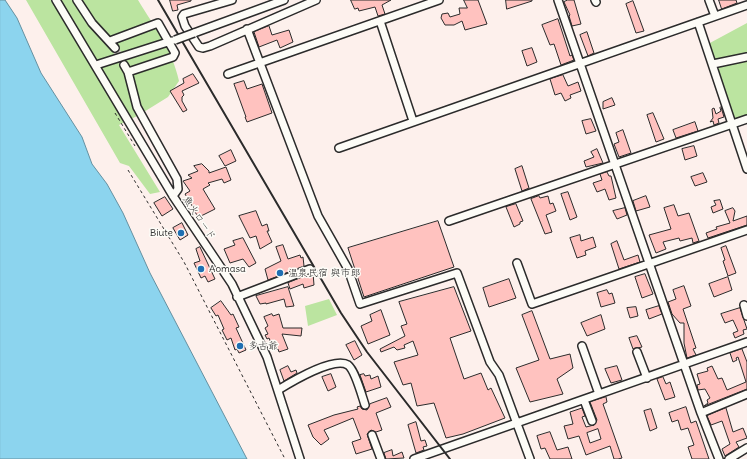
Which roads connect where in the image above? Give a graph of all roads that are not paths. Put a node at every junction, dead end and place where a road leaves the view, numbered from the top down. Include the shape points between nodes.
1 (56, 0) edge
2 (77, 0) edge
3 (232, 0) edge
4 (284, 0) edge
5 (316, 0) edge
6 (439, 0) edge
7 (558, 0) edge
8 (709, 0) edge
9 (747, 5) edge
10 (715, 16) junction
11 (380, 21) junction
12 (698, 22) junction
13 (247, 29) junction
14 (110, 41) junction
15 (171, 41) junction
16 (115, 48) tunnel mouth
17 (747, 57) edge
18 (580, 62) junction
19 (259, 64) junction
20 (713, 64) junction
21 (96, 65) junction
22 (124, 65) tunnel mouth
23 (128, 72) junction
24 (228, 74) dead end
25 (747, 119) edge
26 (413, 121) junction
27 (733, 124) junction
28 (339, 148) dead end
29 (616, 164) junction
30 (747, 169) edge
31 (173, 196) junction
32 (450, 222) dead end
33 (747, 230) edge
34 (517, 263) dead end
35 (650, 264) junction
36 (310, 269) dead end
37 (237, 297) junction
38 (744, 306) dead end
39 (747, 316) edge
40 (747, 342) edge
41 (582, 346) dead end
42 (637, 352) dead end
43 (685, 365) junction
44 (647, 378) junction
45 (278, 390) junction
46 (599, 394) junction
47 (747, 394) edge
48 (584, 400) junction
49 (365, 405) dead end
50 (701, 414) junction
51 (592, 421) dead end
52 (517, 423) junction
53 (372, 435) dead end
54 (747, 448) edge
55 (418, 458) edge
56 (300, 459) edge
57 (381, 459) edge
58 (530, 459) edge
59 (719, 459) edge
60 (729, 459) edge

1 - 21 street, 魚火ロード
2 - 14 street via 92,23
3 - 13 street via 184,14 182,20 195,44 203,48
4 - 15 street, bridge
5 - 13 street
6 - 11 street
7 - 18 street
8 - 10 street
9 - 10 street
10 - 12 street
11 - 19 street
11 - 26 street
12 - 18 street
12 - 20 street
13 - 19 street
14 - 15 street via 158,23
14 - 16 street
15 - 21 street
15 - 23 street via 175,53 173,57
17 - 20 street
18 - 26 street
18 - 29 street
19 - 24 street
19 - 52 street via 318,216 348,269 360,304 457,272 490,362 500,375
20 - 27 street
21 - 31 street, 魚火ロード
22 - 23 street
23 - 31 street via 137,107 177,179 178,189
25 - 27 street
26 - 28 street
27 - 29 street
27 - 30 street
29 - 32 street
29 - 35 street
31 - 37 street, 魚火ロード via 232,284
33 - 35 street
34 - 35 street via 532,304
35 - 43 street
36 - 37 street
37 - 45 street, 魚火ロード via 267,358
38 - 39 street
40 - 43 street
41 - 46 street
42 - 44 street
43 - 44 street
43 - 50 street
44 - 46 street
45 - 49 street via 312,371 338,363 348,365 352,369
45 - 56 street, 魚火ロード
46 - 48 street
47 - 50 street
48 - 51 street
48 - 52 street
50 - 59 street
52 - 55 street
52 - 58 street
53 - 57 street
54 - 60 street

